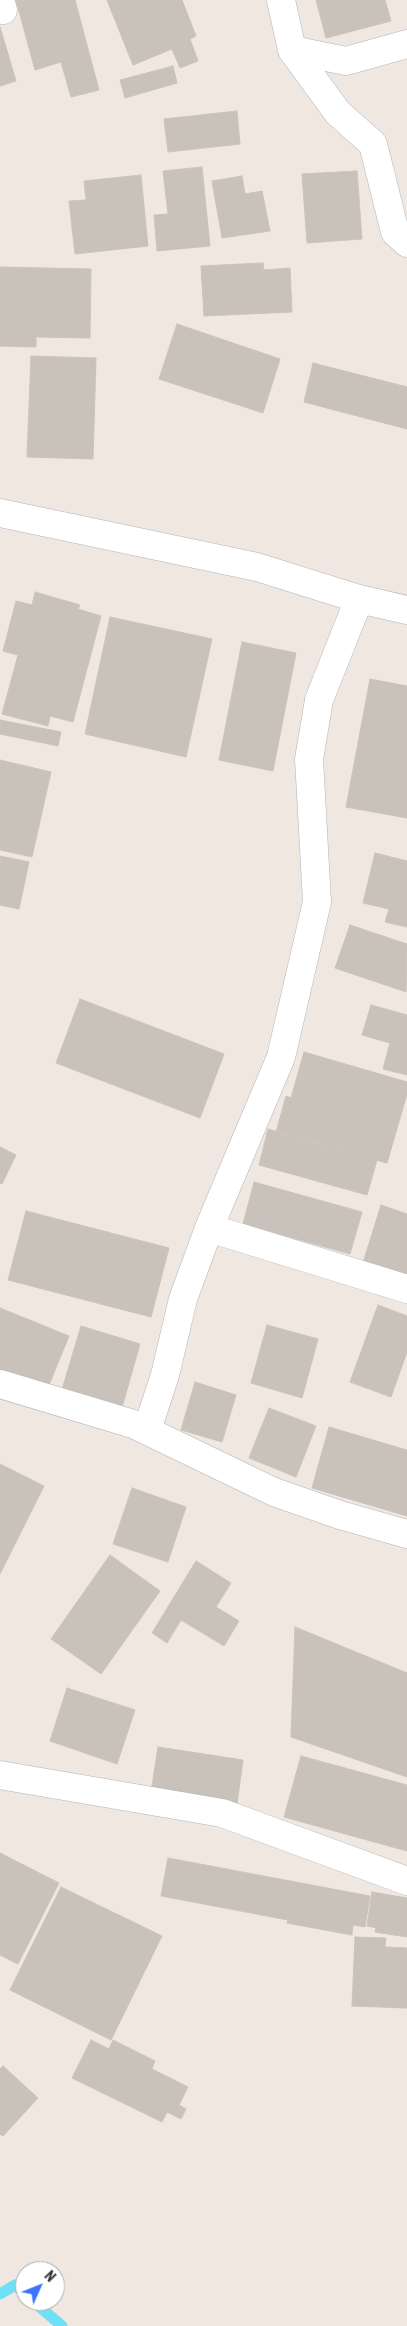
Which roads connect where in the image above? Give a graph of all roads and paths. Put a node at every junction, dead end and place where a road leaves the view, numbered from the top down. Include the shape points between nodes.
1 (281, 0) edge
2 (407, 44) edge
3 (292, 50) junction
4 (407, 243) edge
5 (0, 513) edge
6 (358, 599) junction
7 (407, 610) edge
8 (209, 1228) junction
9 (407, 1289) edge
10 (0, 1384) edge
11 (147, 1430) junction
12 (407, 1534) edge
13 (0, 1775) edge
14 (407, 1881) edge

1 - 3 street
2 - 3 street via 346,61
3 - 4 street via 338,113 373,144 395,232
5 - 6 street via 257,567
6 - 7 street
6 - 8 street via 319,700 309,759 317,902 281,1057
8 - 9 street
8 - 11 street via 183,1299 165,1376
10 - 11 street
11 - 12 street via 274,1492
13 - 14 street via 222,1813

